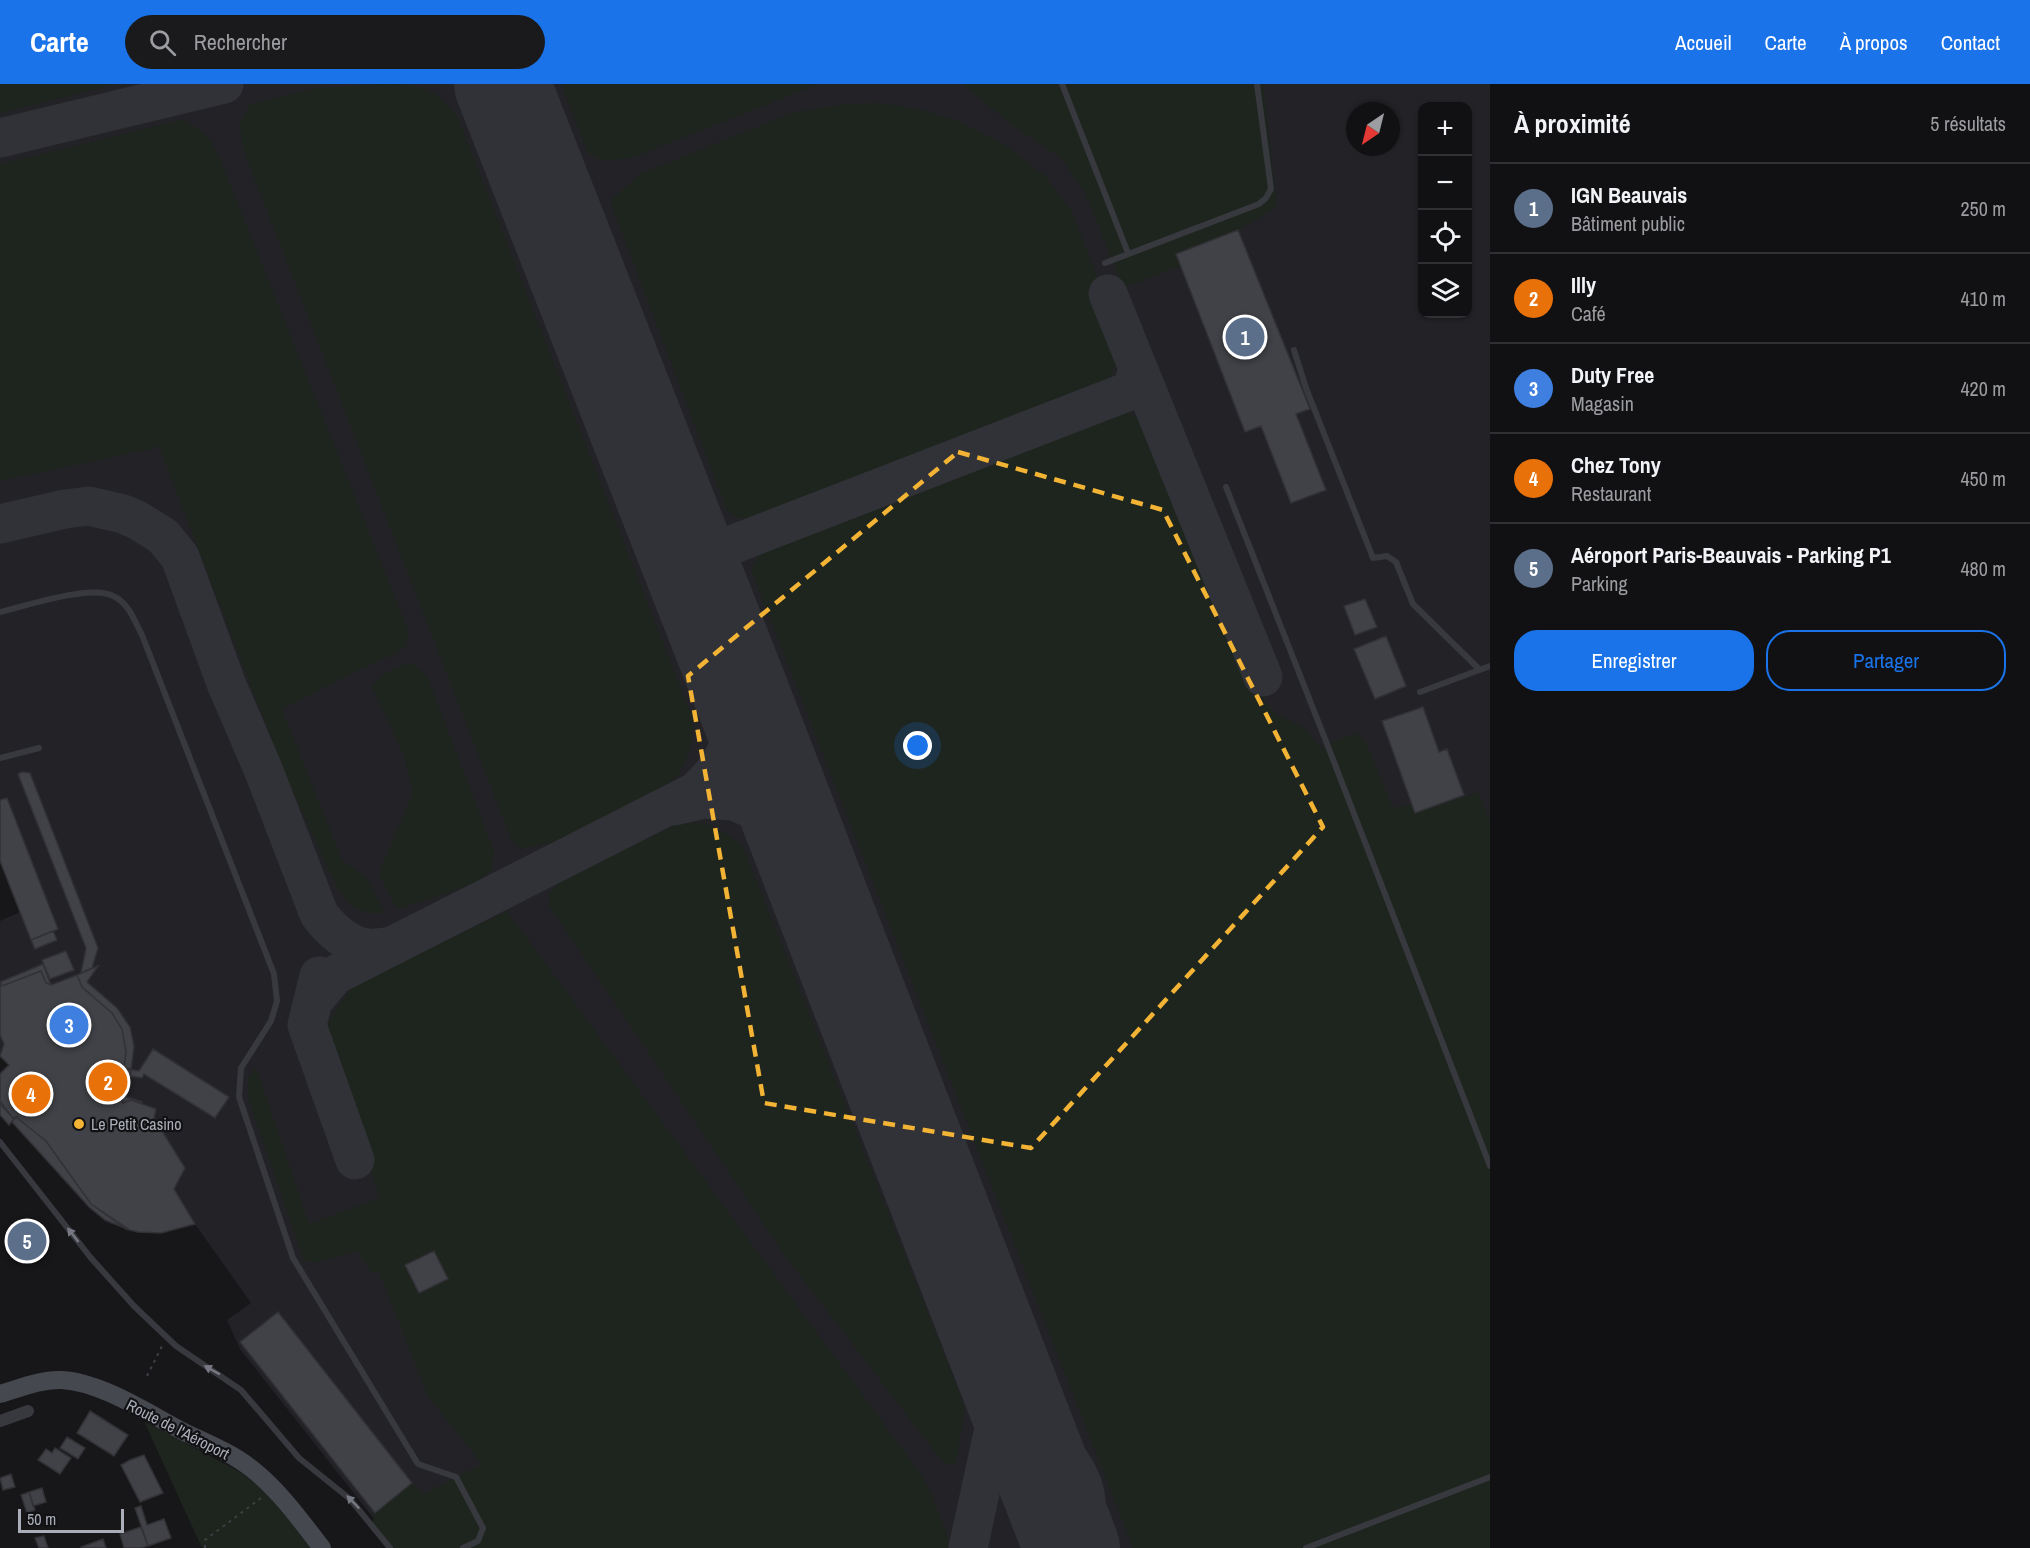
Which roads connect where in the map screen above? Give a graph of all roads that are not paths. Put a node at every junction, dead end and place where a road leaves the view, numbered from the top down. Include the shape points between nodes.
1 (1062, 84) edge
2 (1257, 84) edge
3 (1128, 253) junction
4 (1105, 263) dead end
5 (1294, 350) dead end
6 (1226, 487) dead end
7 (0, 612) edge
8 (1490, 666) edge
9 (1480, 669) junction
10 (1420, 692) dead end
11 (39, 748) dead end
12 (0, 758) edge
13 (1, 1145) edge
14 (1490, 1166) edge
15 (0, 1394) edge
16 (28, 1411) dead end
17 (0, 1421) edge
18 (1490, 1477) edge
19 (322, 1548) edge
20 (390, 1548) edge
21 (463, 1548) edge
22 (1306, 1548) edge

1 - 3 lane
2 - 3 lane via 1270,189 1266,198
3 - 4 lane
5 - 9 lane via 1373,558 1387,556 1396,562 1413,604
6 - 14 lane
7 - 21 lane via 98,592 114,596 125,605 142,635 274,974 277,1001 271,1021 241,1068 239,1097 293,1258 418,1464 456,1478 483,1528 478,1541
8 - 9 lane
9 - 10 lane
11 - 12 lane
20 -> 13 lane via 350,1499 291,1450 241,1390 197,1362 134,1306
15 - 19 street, Route de l'Aéroport via 52,1381 98,1388 245,1464 277,1492
16 - 17 street
18 - 22 lane

